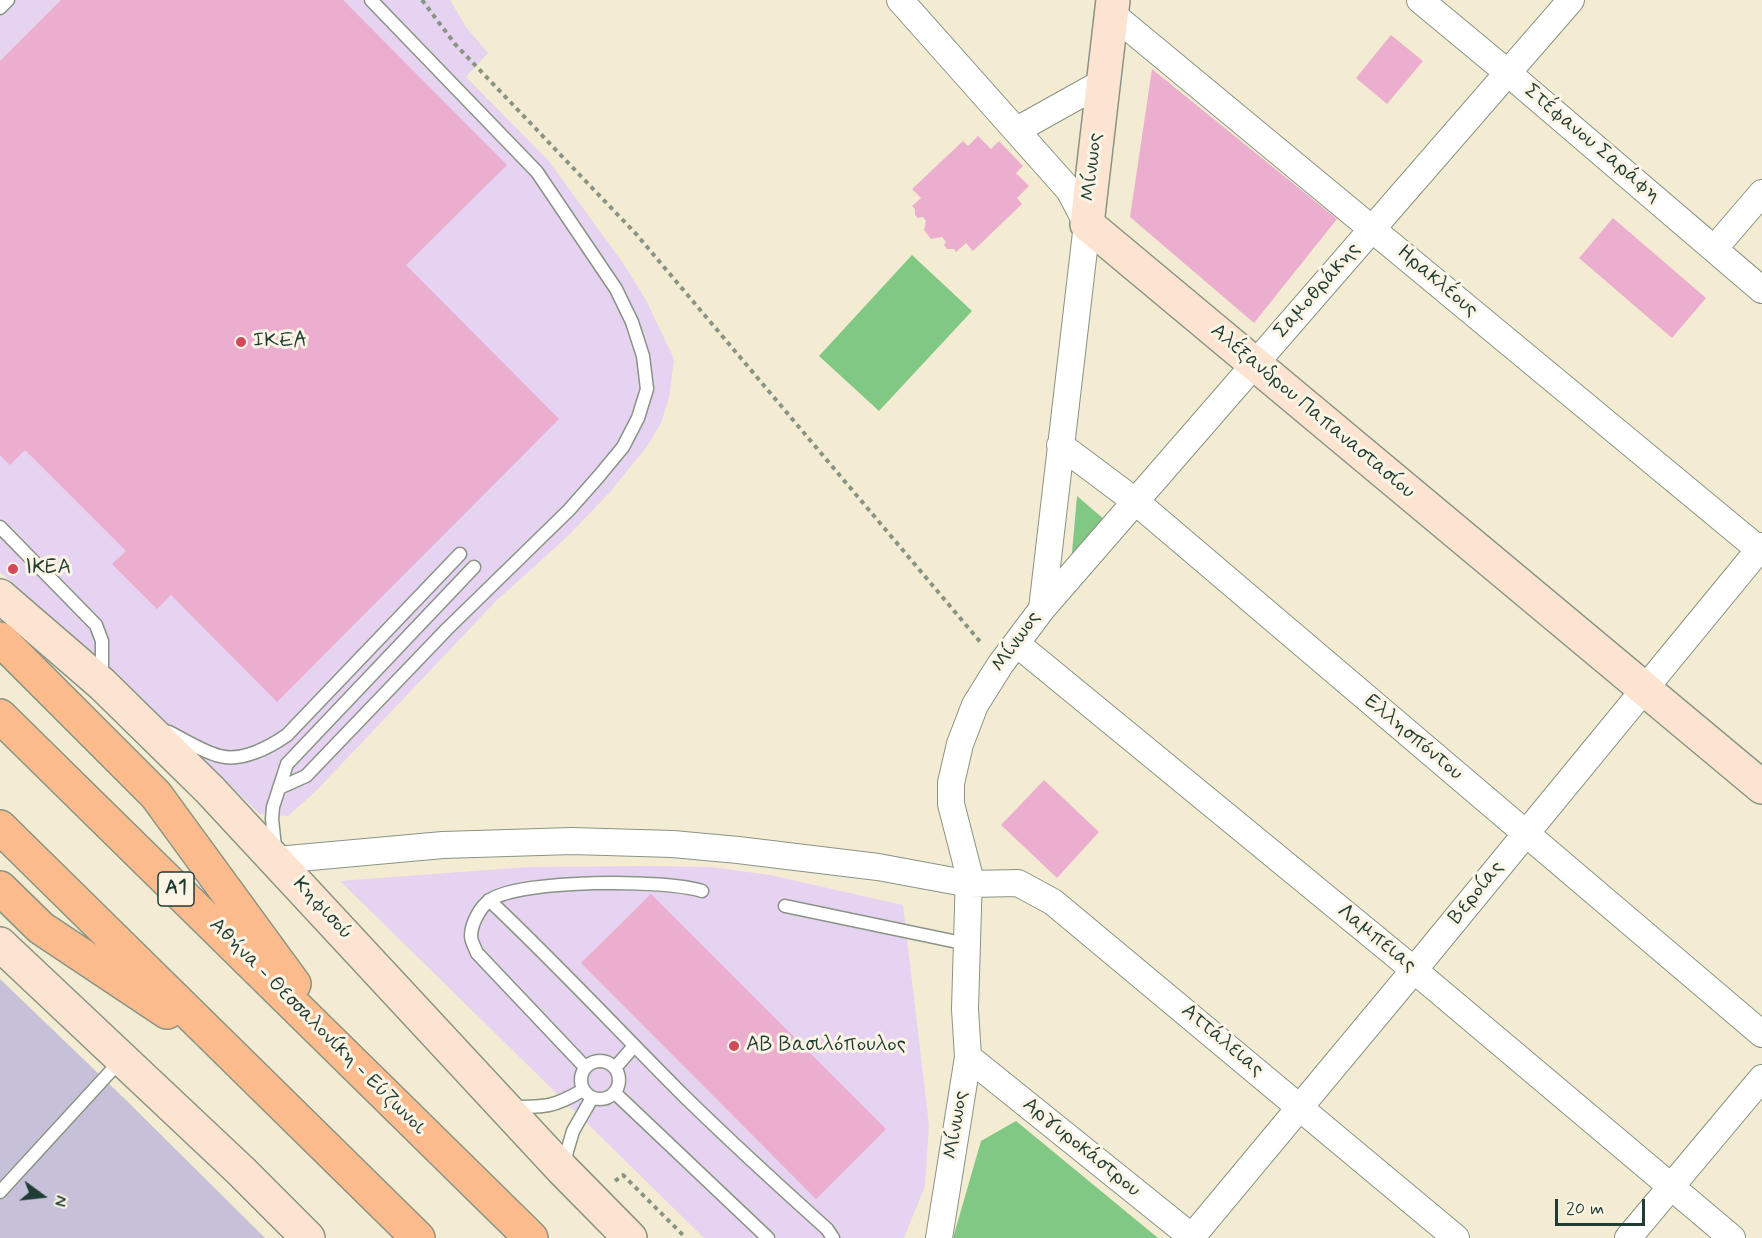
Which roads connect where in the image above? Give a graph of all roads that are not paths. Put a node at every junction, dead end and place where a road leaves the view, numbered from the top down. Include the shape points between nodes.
1 (8, 0) edge
2 (371, 0) edge
3 (900, 0) edge
4 (1420, 0) edge
5 (1571, 0) edge
6 (1112, 6) edge
7 (0, 8) edge
8 (1508, 73) junction
9 (1103, 82) junction
10 (1017, 130) junction
11 (1762, 193) edge
12 (1087, 224) junction
13 (1372, 229) junction
14 (1714, 249) junction
15 (1762, 290) edge
16 (1255, 364) junction
17 (1060, 446) junction
18 (1135, 501) junction
19 (0, 527) edge
20 (1761, 549) edge
21 (460, 554) dead end
22 (474, 567) dead end
23 (0, 596) edge
24 (1041, 609) junction
25 (0, 639) edge
26 (1017, 644) junction
27 (102, 684) junction
28 (1644, 688) junction
29 (128, 709) junction
30 (0, 716) edge
31 (1762, 787) edge
32 (279, 788) junction
33 (0, 827) edge
34 (1525, 833) junction
35 (277, 860) junction
36 (970, 884) junction
37 (0, 888) edge
38 (702, 891) dead end
39 (489, 900) junction
40 (785, 906) dead end
41 (0, 944) edge
42 (967, 944) junction
43 (1414, 970) junction
44 (1762, 1034) edge
45 (634, 1046) junction
46 (233, 1056) junction
47 (968, 1057) junction
48 (122, 1059) junction
49 (352, 1062) junction
50 (585, 1067) junction
51 (615, 1068) junction
52 (1762, 1078) edge
53 (615, 1093) junction
54 (588, 1094) junction
55 (1300, 1106) junction
56 (505, 1108) junction
57 (562, 1169) junction
58 (1671, 1186) junction
59 (0, 1192) edge
60 (308, 1238) edge
61 (418, 1238) edge
62 (531, 1238) edge
63 (630, 1238) edge
64 (768, 1238) edge
65 (833, 1238) edge
66 (939, 1238) edge
67 (1192, 1238) edge
68 (1456, 1238) edge
69 (1628, 1238) edge
70 (1732, 1238) edge

1 - 7 lane
2 - 32 lane via 537,172 620,297 643,356 647,389 623,447 569,510 447,629 306,776
3 - 10 street, Αλέξανδρου Παπαναστασίου
4 - 8 street, Στέφανου Σαράφη
5 - 8 street, Σαμοθράκης
6 - 9 main road, Μίνωος
6 - 13 street, Ηρακλέους
8 - 13 street, Σαμοθράκης
8 - 14 street, Στέφανου Σαράφη
9 - 10 street
9 - 12 main road, Μίνωος
10 - 12 street, Αλέξανδρου Παπαναστασίου via 1069,190
11 - 14 street
12 - 16 main road, Αλέξανδρου Παπαναστασίου
12 - 17 street, Μίνωος
13 - 16 street, Σαμοθράκης
13 - 20 street, Ηρακλέους
14 - 15 street, Στέφανου Σαράφη
16 - 18 street, Σαμοθράκης
16 - 28 main road, Αλέξανδρου Παπαναστασίου
17 - 18 street, Ελλησπόντου
17 - 24 street, Μίνωος
18 - 24 street, Σαμοθράκης
18 - 34 street, Ελλησπόντου
19 - 27 lane via 96,625 102,641
20 - 28 street, Βεροίας
21 - 29 lane via 275,744 242,756 222,757
22 - 32 lane via 287,764
23 - 27 main road, Κηφισού
24 - 26 street, Μίνωος
25 - 49 highway via 156,795
26 - 36 street, Μίνωος via 975,705 951,783 951,804
26 - 43 street, Λαμπειας
27 - 29 main road, Κηφισού
28 - 31 main road, Αλέξανδρου Παπαναστασίου
28 - 34 street, Βεροίας
29 - 35 main road, Κηφισού
30 - 49 highway, Αθήνα - Θεσσαλονίκη - Εύζωνοι / Α1
32 - 35 lane via 272,819
33 - 46 highway
34 - 43 street, Βεροίας
34 - 44 street, Ελλησπόντου
35 - 36 street, Αττάλειας via 443,845 572,841 662,844 878,867
35 - 56 main road, Κηφισού
36 - 42 street, Μίνωος
36 - 55 street, Αττάλειας via 1018,883 1053,902
37 - 46 highway via 41,928
38 - 39 lane via 648,883 570,884 518,890
39 - 45 lane
39 - 50 lane via 476,916 471,937 477,953
40 - 42 lane
41 - 48 main road
42 - 47 street, Μίνωος
43 - 55 street, Βεροίας
43 - 58 street, Λαμπειας
45 - 51 lane
45 - 65 lane
46 - 61 highway
47 - 66 street, Μίνωος
47 - 67 street, Αργυροκάστρου
48 - 59 lane
48 - 60 main road
49 - 62 highway, Αθήνα - Θεσσαλονίκη - Εύζωνοι / Α1
50 - 51 lane via 595,1061 606,1061
50 - 54 lane via 581,1078
51 - 53 lane via 619,1085
52 - 58 street
53 - 54 lane via 604,1099
53 - 64 lane
54 - 56 lane via 543,1107
54 - 57 lane
55 - 67 street, Βεροίας
55 - 68 street, Αττάλειας
56 - 57 main road, Κηφισού
57 - 63 main road, Κηφισού
58 - 69 street
58 - 70 street, Λαμπειας

